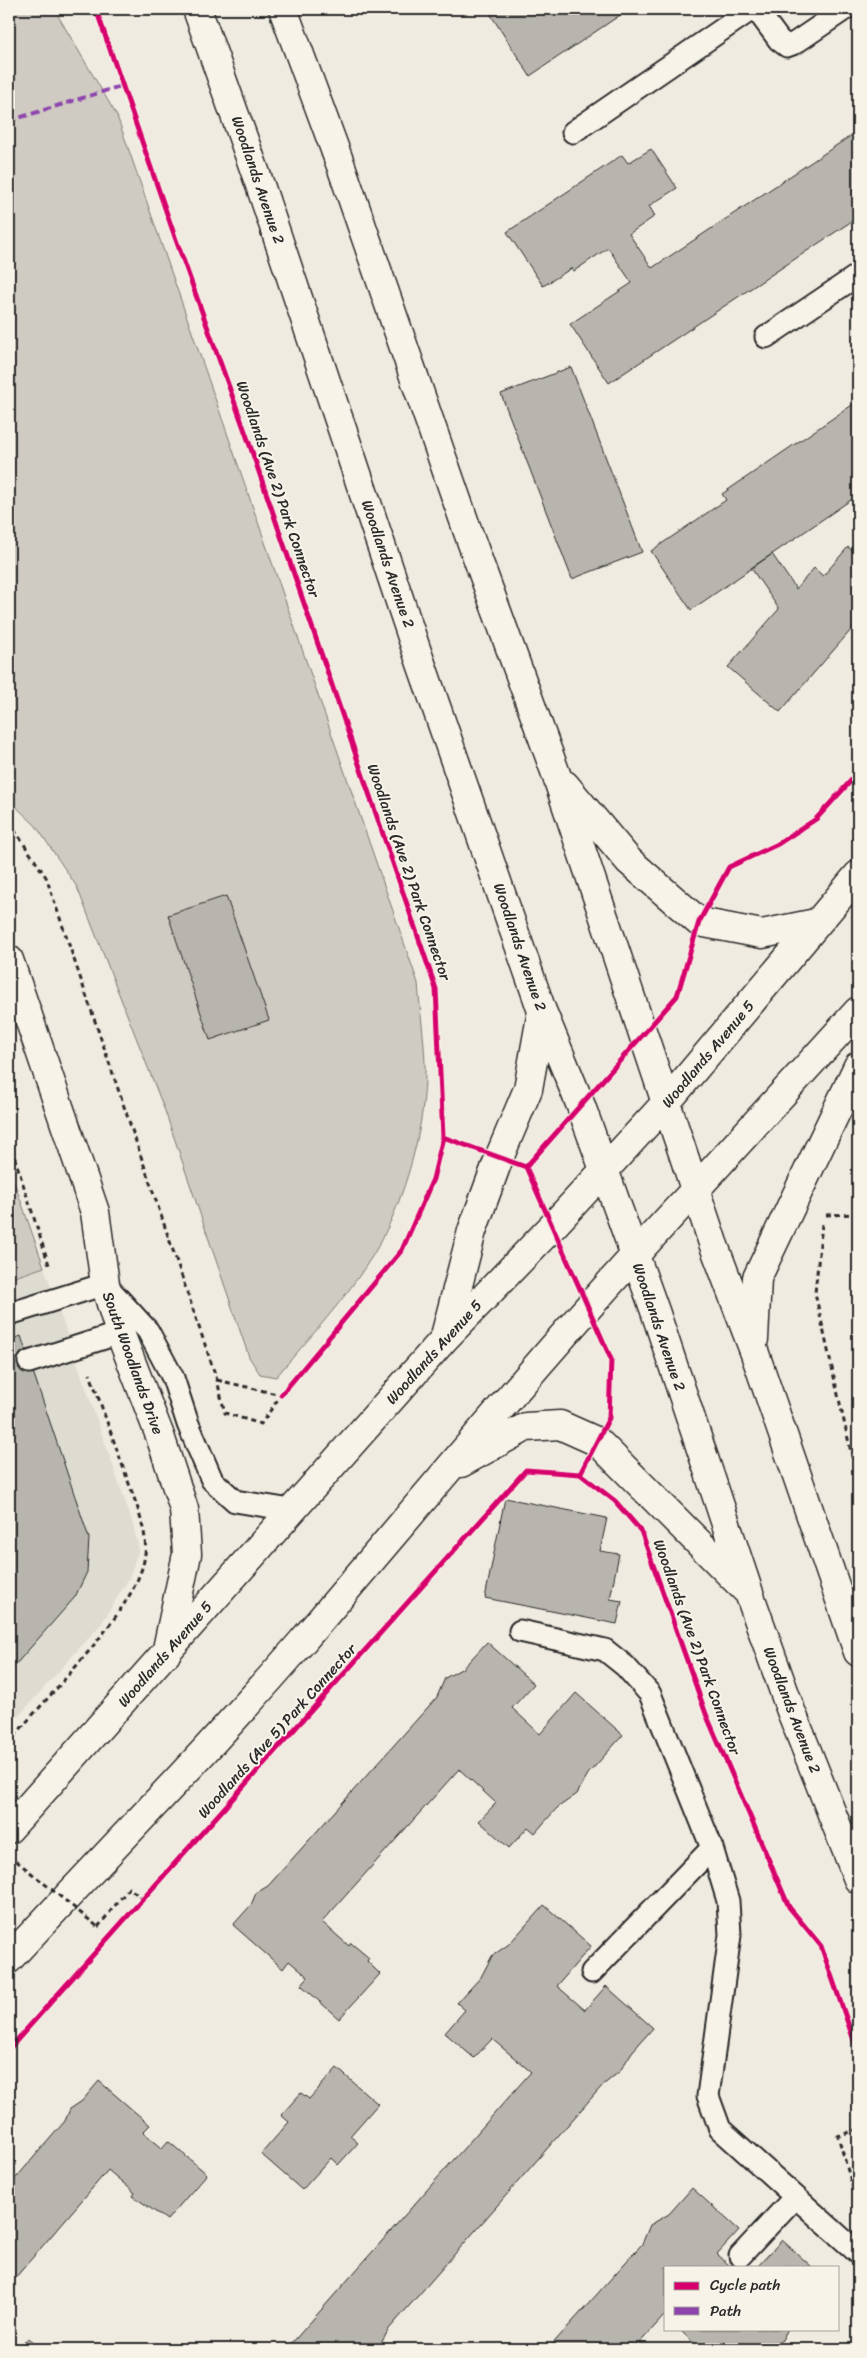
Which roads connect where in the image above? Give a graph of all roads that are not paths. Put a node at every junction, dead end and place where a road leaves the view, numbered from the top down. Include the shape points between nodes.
1 (197, 9) edge
2 (283, 9) edge
3 (752, 9) edge
4 (756, 9) edge
5 (845, 9) edge
6 (573, 132) dead end
7 (858, 275) edge
8 (766, 338) dead end
9 (556, 774) junction
10 (858, 875) edge
11 (816, 923) junction
12 (9, 960) edge
13 (542, 1011) junction
14 (858, 1011) edge
15 (858, 1066) edge
16 (666, 1103) junction
17 (604, 1171) junction
18 (695, 1190) junction
19 (634, 1255) junction
20 (105, 1284) junction
21 (9, 1314) edge
22 (120, 1333) junction
23 (445, 1338) junction
24 (754, 1351) junction
25 (30, 1362) dead end
26 (444, 1472) junction
27 (291, 1510) junction
28 (749, 1593) junction
29 (520, 1631) dead end
30 (858, 1652) edge
31 (166, 1654) junction
32 (9, 1828) edge
33 (712, 1848) junction
34 (858, 1879) edge
35 (9, 1959) edge
36 (592, 1972) dead end
37 (795, 2197) junction
38 (858, 2252) edge
39 (740, 2256) dead end

1 - 13 main road, Woodlands Avenue 2
2 - 9 main road
3 - 6 lane
4 - 5 lane via 787,46
7 - 8 lane
9 - 11 main road via 629,861 699,922 762,934
9 - 16 main road
10 - 11 main road, Woodlands Avenue 5
11 - 16 main road, Woodlands Avenue 5
12 - 20 main road, South Woodlands Drive via 95,1212
13 - 17 main road, Woodlands Avenue 2
13 - 23 main road via 528,1089 472,1231
14 - 18 main road
15 - 24 main road via 756,1278
16 - 17 main road, Woodlands Avenue 5
16 - 18 main road
17 - 19 main road, Woodlands Avenue 2
17 - 23 main road, Woodlands Avenue 5
18 - 19 main road
18 - 24 main road
19 - 26 main road
19 - 28 main road, Woodlands Avenue 2
20 - 21 lane
20 - 22 main road, South Woodlands Drive
20 - 27 lane via 148,1331 173,1378 212,1480 235,1501
22 - 25 lane
22 - 31 main road, South Woodlands Drive via 184,1509 187,1554
23 - 27 main road, Woodlands Avenue 5
24 - 30 main road
26 - 28 main road via 526,1427 560,1425 598,1442
26 - 35 main road via 230,1723
27 - 31 main road, Woodlands Avenue 5
28 - 34 main road, Woodlands Avenue 2 via 791,1711
29 - 33 lane via 605,1650 650,1694
31 - 32 main road, Woodlands Avenue 5
33 - 36 lane
33 - 37 lane via 728,1902 730,1934 708,2096 720,2129
37 - 38 lane
37 - 39 lane

